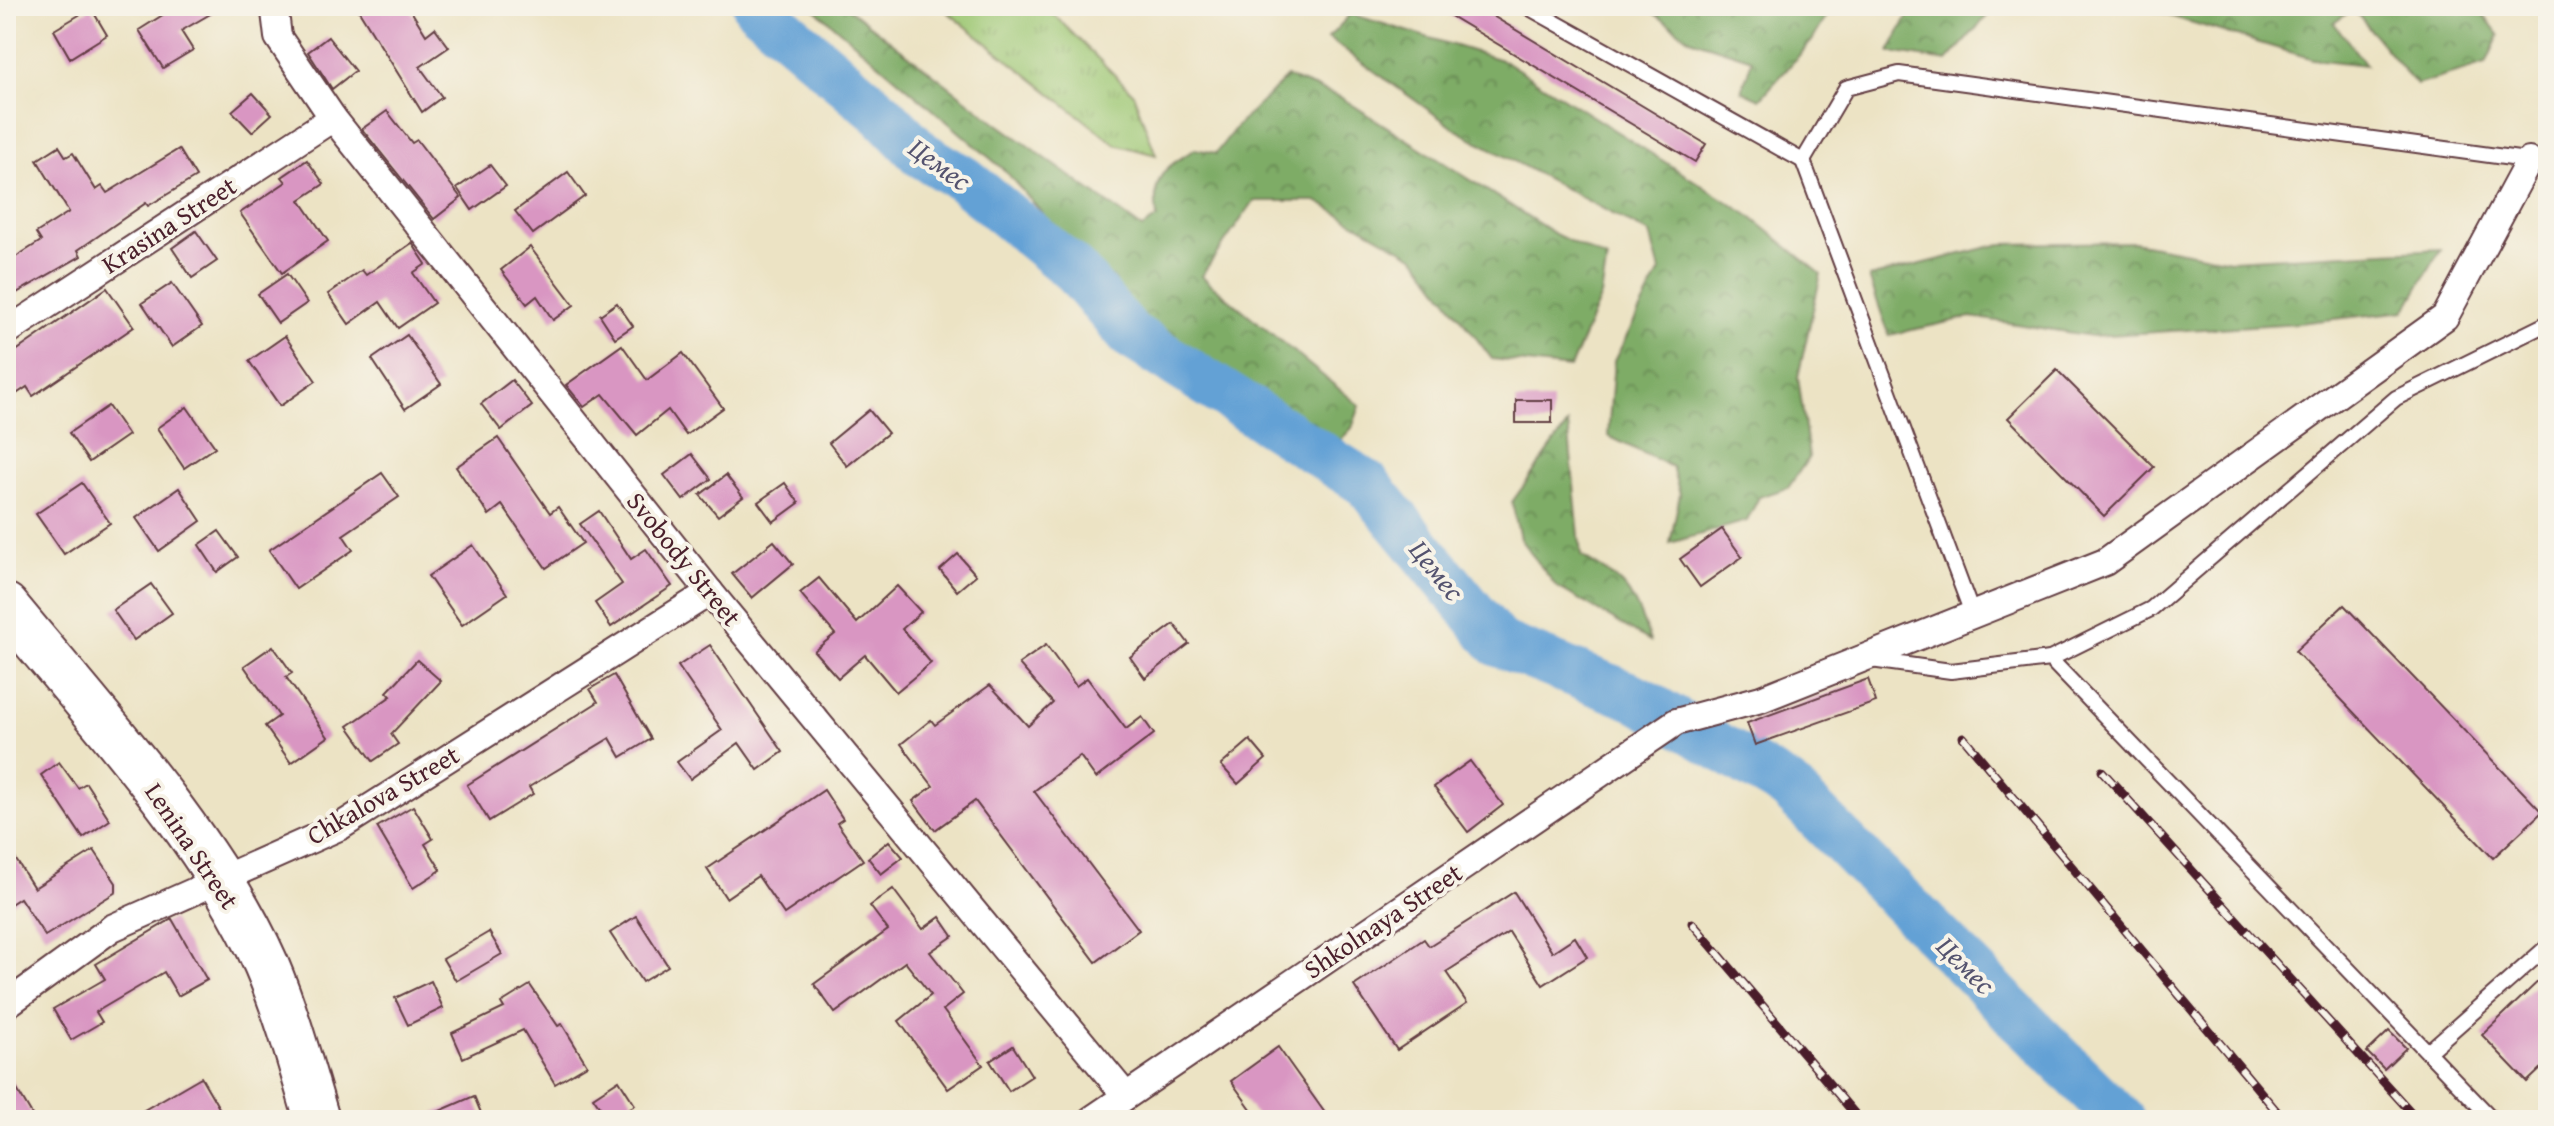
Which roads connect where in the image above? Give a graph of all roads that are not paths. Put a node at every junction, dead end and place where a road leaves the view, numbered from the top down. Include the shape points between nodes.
1 (280, 6) edge
2 (1526, 6) edge
3 (333, 118) junction
4 (1803, 161) junction
5 (2539, 162) edge
6 (2548, 323) edge
7 (6, 332) edge
8 (710, 592) junction
9 (6, 606) edge
10 (1973, 616) junction
11 (1862, 659) junction
12 (2050, 659) junction
13 (220, 879) junction
14 (2548, 946) edge
15 (6, 1005) edge
16 (2429, 1051) junction
17 (1126, 1096) junction
18 (317, 1120) edge
19 (1091, 1120) edge
20 (2493, 1120) edge

1 - 3 street, Svobody Street via 275,12 278,37
2 - 4 lane
3 - 7 street, Krasina Street
3 - 8 street, Svobody Street
4 - 5 lane via 1846,88 1899,74
4 - 10 lane
5 - 10 street, Shkolnaya Street via 2445,317 2105,562
6 - 12 lane via 2396,398 2151,609
8 - 13 street, Chkalova Street via 341,826
8 - 17 street, Svobody Street
9 - 13 highway, Lenina Street
10 - 11 street, Shkolnaya Street
11 - 12 lane via 1951,671
11 - 17 street, Shkolnaya Street via 1761,699 1676,722
12 - 16 lane
13 - 15 street, Chkalova Street via 112,928
13 - 18 highway, Lenina Street via 266,964
14 - 16 lane
16 - 20 lane
17 - 19 street, Shkolnaya Street

